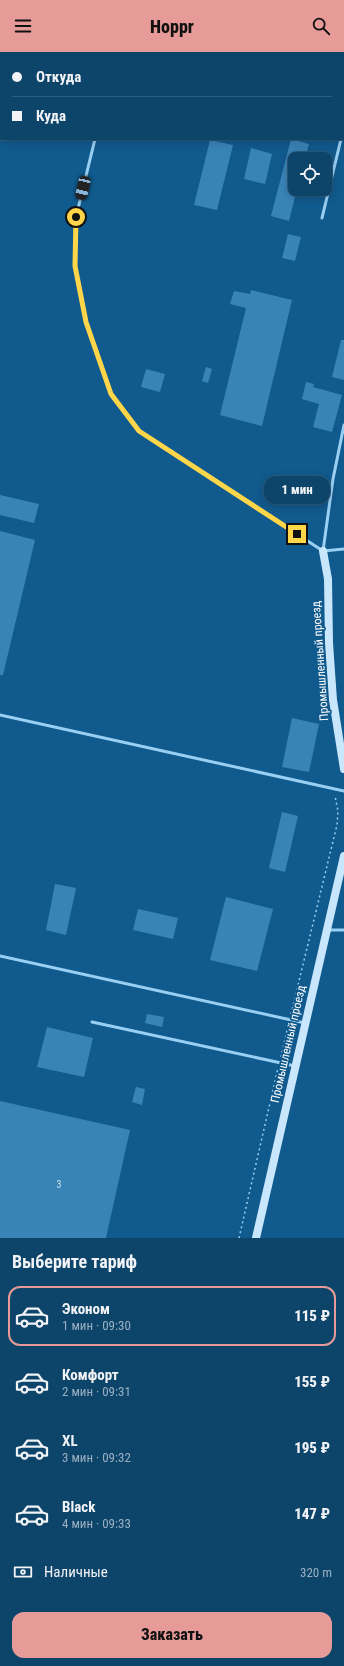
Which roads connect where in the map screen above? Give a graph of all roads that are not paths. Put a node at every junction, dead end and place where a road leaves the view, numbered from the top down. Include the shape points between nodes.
1 (95, 140) edge
2 (341, 140) edge
3 (322, 218) dead end
4 (344, 425) edge
5 (344, 549) edge
6 (323, 551) junction
7 (0, 715) edge
8 (344, 769) edge
9 (344, 791) edge
10 (344, 856) edge
11 (328, 930) junction
12 (344, 930) edge
13 (0, 956) edge
14 (92, 1022) dead end
15 (305, 1023) junction
16 (295, 1066) junction
17 (256, 1238) edge

1 - 6 lane via 76,217 75,266 86,322 111,394 139,431
2 - 3 lane
4 - 6 lane
5 - 6 lane
6 - 8 street, Промышленный проезд via 328,579 333,700
7 - 9 lane
10 - 11 street, Промышленный проезд
11 - 12 lane
11 - 15 street, Промышленный проезд
13 - 15 lane
14 - 16 lane
15 - 16 street, Промышленный проезд
16 - 17 street, Промышленный проезд

